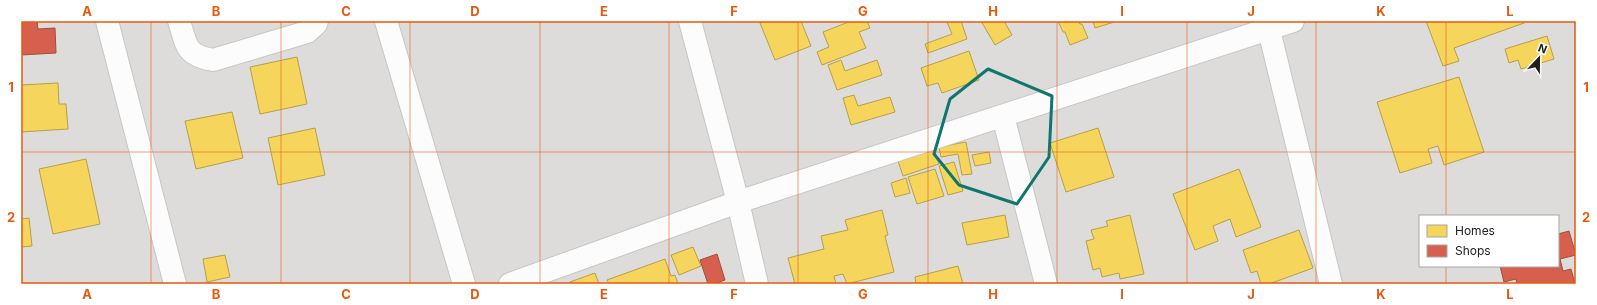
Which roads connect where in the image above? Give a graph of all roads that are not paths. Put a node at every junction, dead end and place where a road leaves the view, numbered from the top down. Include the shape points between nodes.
1 (107, 21) edge
2 (179, 21) edge
3 (317, 21) edge
4 (386, 21) edge
5 (690, 21) edge
6 (1293, 21) edge
7 (1269, 30) junction
8 (1003, 116) junction
9 (738, 202) junction
10 (175, 284) edge
11 (464, 284) edge
12 (510, 284) edge
13 (757, 284) edge
14 (1046, 284) edge
15 (1331, 284) edge

1 - 10 street
2 - 3 street via 188,49 199,57 213,60 307,32
4 - 11 street
5 - 9 street
6 - 7 street
7 - 8 street
7 - 15 street
8 - 9 street
8 - 14 street
9 - 12 street
9 - 13 street

